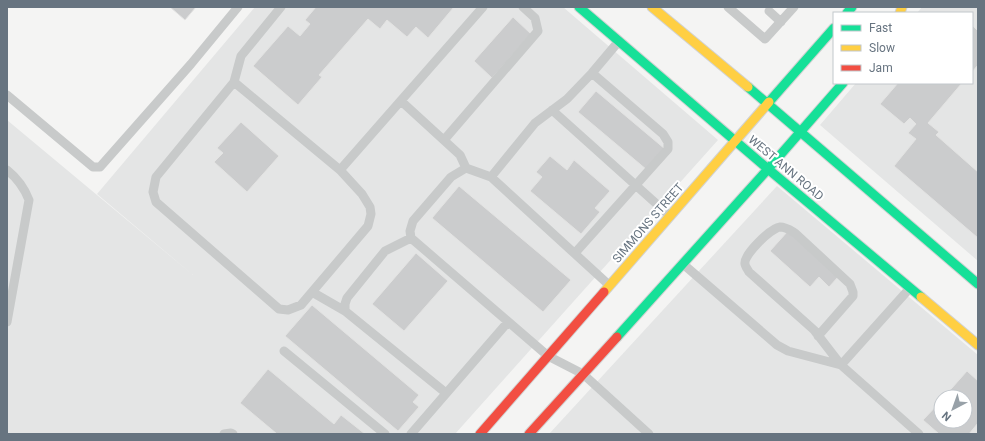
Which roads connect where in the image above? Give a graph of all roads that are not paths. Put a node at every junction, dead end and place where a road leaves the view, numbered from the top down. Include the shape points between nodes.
1 (238, 7) edge
2 (281, 7) edge
3 (483, 7) edge
4 (524, 7) edge
5 (579, 7) edge
6 (652, 7) edge
7 (794, 7) edge
8 (732, 8) edge
9 (769, 11) dead end
10 (781, 22) junction
11 (833, 29) edge
12 (619, 41) junction
13 (592, 73) junction
14 (234, 82) junction
15 (842, 84) edge
16 (7, 95) edge
17 (401, 101) junction
18 (768, 104) junction
19 (552, 110) junction
20 (801, 132) junction
21 (444, 140) junction
22 (735, 141) junction
23 (466, 168) junction
24 (768, 169) junction
25 (7, 170) edge
26 (340, 170) junction
27 (491, 177) junction
28 (636, 185) junction
29 (670, 216) junction
30 (411, 238) junction
31 (575, 254) junction
32 (683, 264) junction
33 (977, 280) edge
34 (609, 285) junction
35 (910, 288) junction
36 (312, 292) junction
37 (345, 311) junction
38 (7, 322) edge
39 (508, 322) junction
40 (818, 336) junction
41 (978, 345) edge
42 (284, 350) dead end
43 (548, 356) junction
44 (841, 365) junction
45 (583, 374) junction
46 (446, 393) junction
47 (224, 434) edge
48 (233, 434) edge
49 (385, 434) edge
50 (411, 434) edge
51 (480, 434) edge
52 (529, 434) edge
53 (649, 434) edge
54 (919, 434) edge

1 - 16 lane via 100,167 93,167
2 - 14 lane via 241,56
3 - 17 lane
4 - 21 lane via 535,18 538,31
5 - 12 main road, WEST ANN ROAD
6 - 18 main road
7 - 10 lane
8 - 10 lane via 765,39
9 - 10 lane
11 - 18 main road, SIMMONS STREET
12 - 13 lane
12 - 22 main road, WEST ANN ROAD
13 - 19 lane via 567,99
13 - 28 lane via 663,134 668,142 668,149
14 - 26 lane
14 - 36 lane via 156,177 153,192 156,202 278,309 288,310 301,305
15 - 20 main road
17 - 21 lane
17 - 26 lane
18 - 20 main road
18 - 22 main road, SIMMONS STREET
19 - 27 lane via 535,124
19 - 28 lane
20 - 24 main road
20 - 33 main road
21 - 23 lane via 460,155
22 - 24 main road, WEST ANN ROAD
22 - 29 main road, SIMMONS STREET
23 - 27 lane
23 - 30 lane via 451,177 413,221
24 - 32 main road
24 - 35 main road, WEST ANN ROAD
25 - 38 lane via 22,185 29,200
26 - 36 lane via 362,194 371,214 368,226
27 - 31 lane
28 - 29 lane
28 - 31 lane
29 - 34 main road, SIMMONS STREET
30 - 37 lane via 386,251 347,298
30 - 39 lane
31 - 34 lane
32 - 44 lane via 777,345 788,351
32 - 45 main road
34 - 43 main road, SIMMONS STREET
35 - 41 main road, WEST ANN ROAD
35 - 44 lane
36 - 37 lane
37 - 46 lane
39 - 43 lane
39 - 46 lane
40 - 40 lane via 853,296 850,284 795,233 780,227 772,230 746,256 745,264 749,272
40 - 44 lane
42 - 49 lane
43 - 45 lane
43 - 51 main road, SIMMONS STREET
44 - 54 lane
45 - 52 main road
45 - 53 lane
46 - 50 lane
47 - 48 lane

